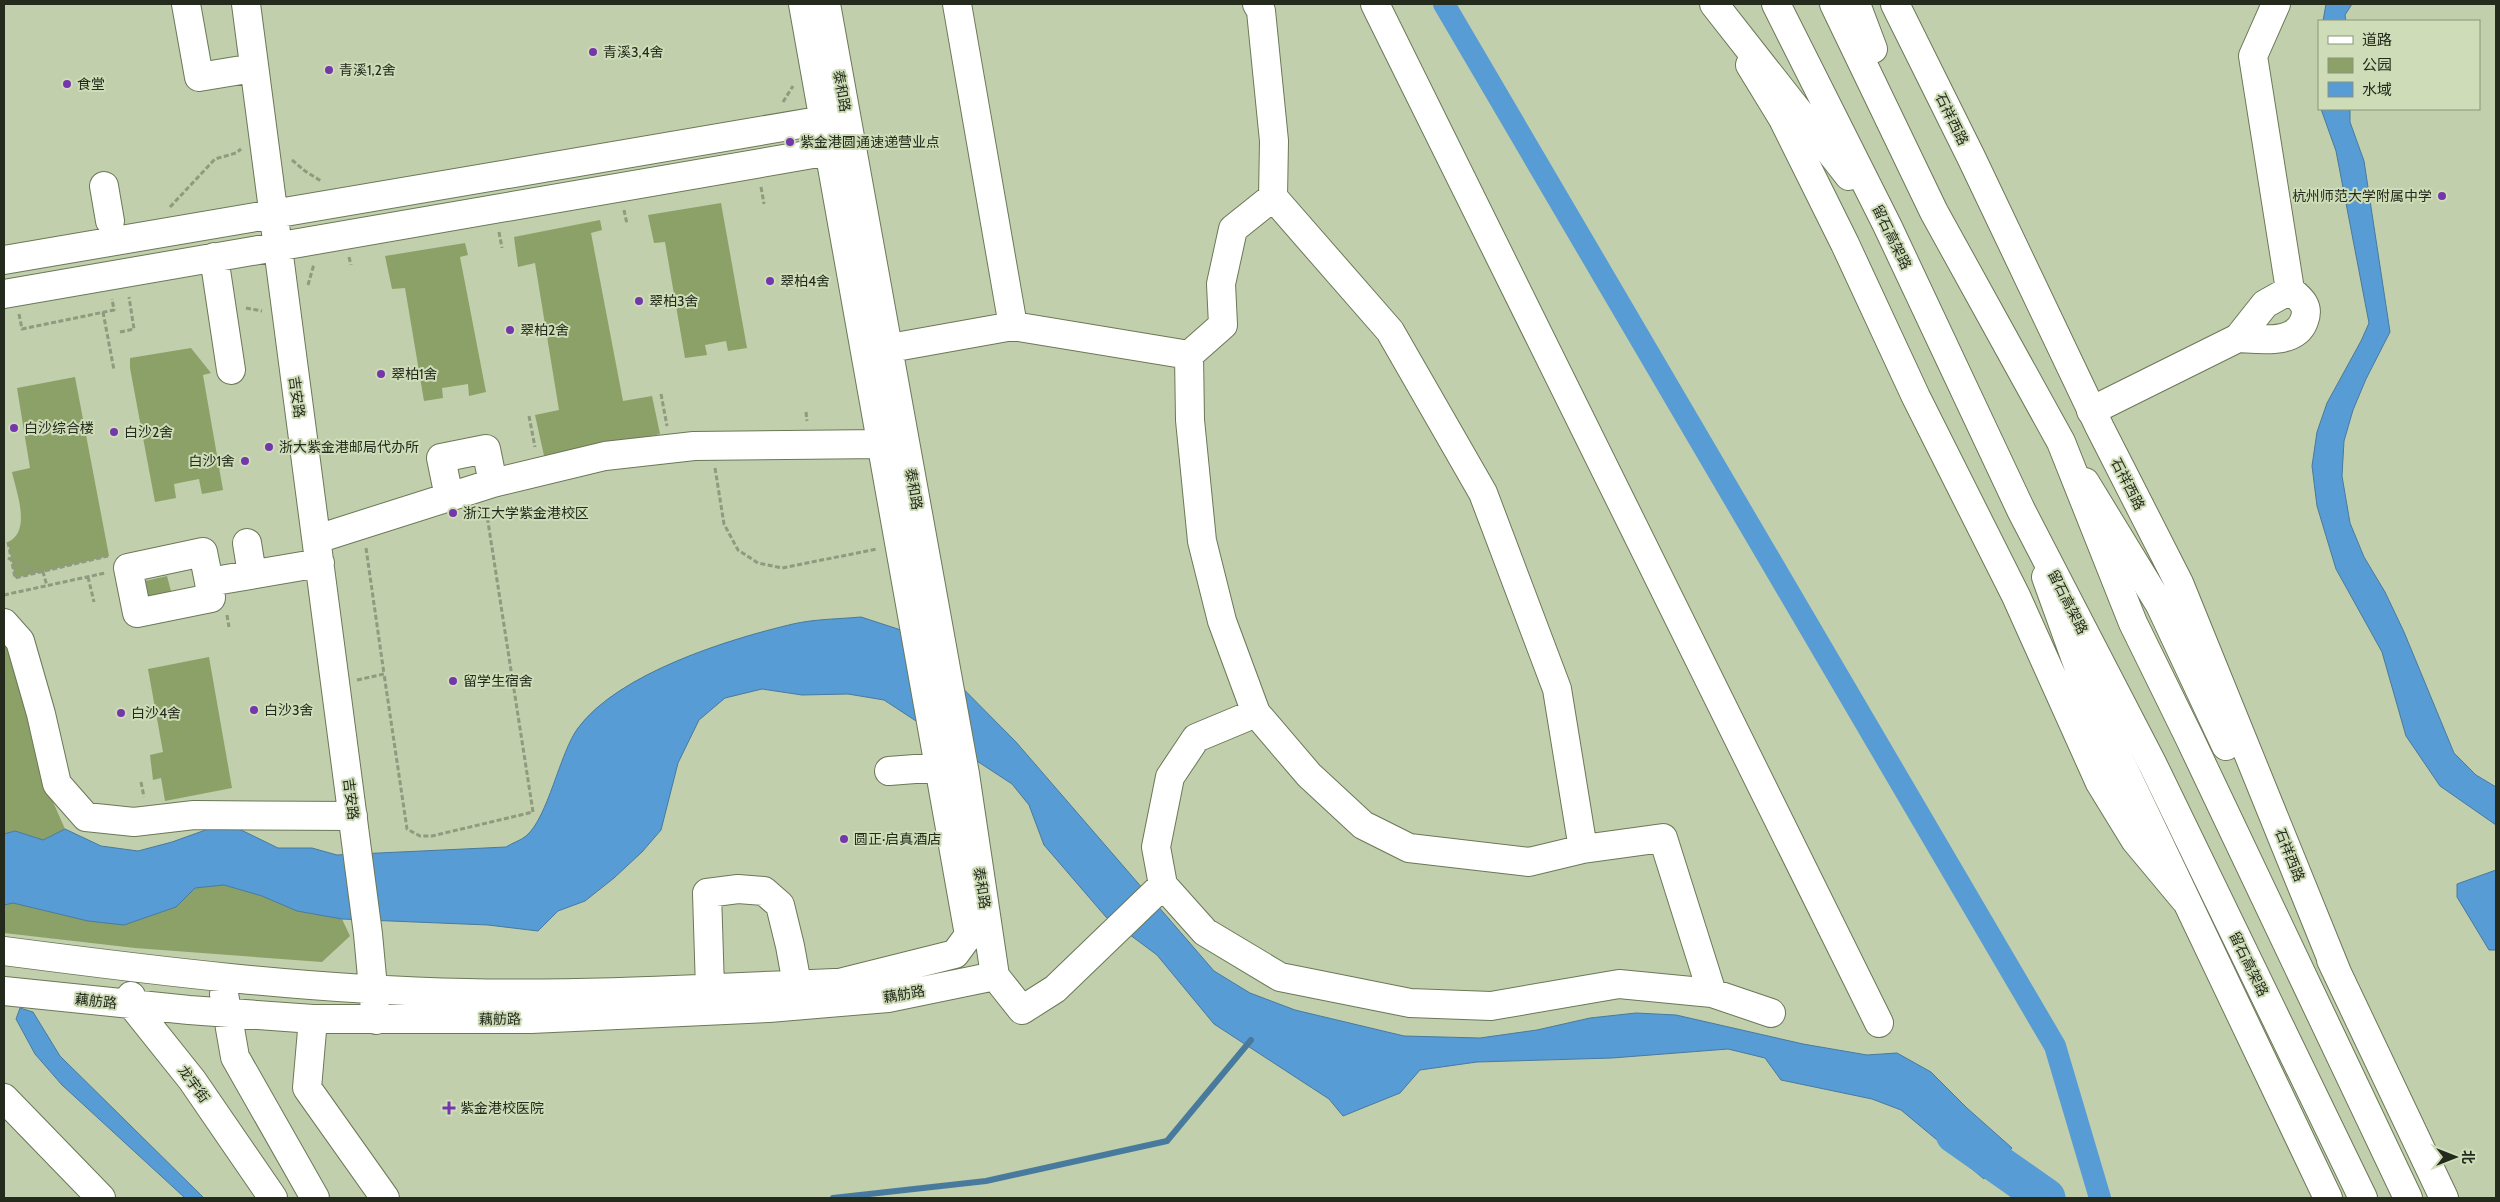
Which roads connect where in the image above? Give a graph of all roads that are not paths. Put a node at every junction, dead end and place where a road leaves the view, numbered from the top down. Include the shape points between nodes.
1 (186, 4) edge
2 (246, 4) edge
3 (803, 4) edge
4 (826, 4) edge
5 (958, 4) edge
6 (1258, 4) edge
7 (1375, 4) edge
8 (1714, 4) edge
9 (1770, 4) edge
10 (1776, 4) edge
11 (1834, 4) edge
12 (1856, 4) edge
13 (1895, 4) edge
14 (2276, 4) edge
15 (1792, 36) junction
16 (254, 68) junction
17 (824, 120) junction
18 (830, 151) junction
19 (104, 186) dead end
20 (1273, 197) junction
21 (1934, 212) junction
22 (274, 214) junction
23 (110, 221) dead end
24 (1887, 225) junction
25 (279, 245) junction
26 (214, 257) junction
27 (4, 260) edge
28 (2290, 290) junction
29 (11, 303) edge
30 (1013, 326) junction
31 (2238, 338) junction
32 (890, 348) junction
33 (1189, 355) junction
34 (231, 370) dead end
35 (2091, 411) junction
36 (2061, 442) junction
37 (881, 444) junction
38 (488, 485) junction
39 (449, 497) junction
40 (2021, 510) junction
41 (247, 543) dead end
42 (318, 551) junction
43 (252, 574) junction
44 (209, 582) dead end
45 (4, 622) edge
46 (927, 625) junction
47 (1256, 713) junction
48 (948, 765) junction
49 (889, 771) dead end
50 (353, 816) junction
51 (1583, 849) junction
52 (1158, 890) junction
53 (2185, 900) junction
54 (4, 951) edge
55 (128, 967) junction
56 (994, 969) junction
57 (2338, 975) junction
58 (221, 978) junction
59 (839, 983) junction
60 (797, 984) junction
61 (374, 988) junction
62 (710, 989) junction
63 (4, 991) edge
64 (1712, 993) junction
65 (132, 1005) junction
66 (227, 1013) junction
67 (1771, 1013) dead end
68 (313, 1019) junction
69 (376, 1020) junction
70 (1880, 1023) dead end
71 (4, 1098) edge
72 (101, 1198) edge
73 (273, 1198) edge
74 (315, 1198) edge
75 (386, 1198) edge
76 (2328, 1198) edge
77 (2363, 1198) edge
78 (2408, 1198) edge
79 (2444, 1198) edge

1 - 16 main road via 199,77
2 - 16 main road, 吉安路
3 - 17 main road, 泰和路
4 - 32 main road, 泰和路
5 - 30 main road
6 - 20 main road via 1274,141
7 - 70 main road
8 - 24 main road
8 - 53 main road via 1783,119 2016,596 2100,783 2135,840
9 - 15 main road
10 - 15 main road, 留石高架路
11 - 21 main road
12 - 21 main road
13 - 35 main road, 石祥西路
14 - 28 main road via 2253,56
15 - 24 main road, 留石高架路
16 - 22 main road, 吉安路
17 - 18 main road, 泰和路
17 - 22 main road
18 - 25 main road
18 - 37 main road, 泰和路
19 - 23 main road
20 - 33 main road via 1233,229 1221,284 1223,325
20 - 51 main road via 1390,331 1483,493 1557,689
21 - 36 main road
22 - 25 main road, 吉安路
22 - 27 main road
24 - 40 main road, 留石高架路
25 - 26 main road
25 - 42 main road, 吉安路
26 - 29 main road
26 - 34 main road
28 - 31 main road via 2265,304
28 - 31 main road via 2304,302 2307,313 2301,330 2273,339
30 - 32 main road
30 - 33 main road
31 - 35 main road
32 - 46 main road, 泰和路
33 - 47 main road via 1190,420 1202,541 1222,621
35 - 57 main road, 石祥西路 via 2179,583
36 - 57 main road, 石祥西路 via 2160,605 2266,836
36 - 78 main road via 2133,623
37 - 38 main road via 671,448 605,456
37 - 46 main road, 泰和路 via 900,545
38 - 39 main road
38 - 39 main road via 486,449 441,458
39 - 42 main road via 363,524
40 - 53 main road via 2089,696
40 - 77 main road, 留石高架路 via 2152,765
41 - 43 main road
42 - 43 main road
42 - 50 main road, 吉安路
43 - 44 main road
45 - 50 main road via 20,641 57,784 86,817 134,822 194,815
46 - 48 main road, 泰和路
47 - 51 main road via 1309,775 1363,825 1409,848 1529,862
47 - 52 main road via 1196,738 1170,777 1156,847
48 - 49 main road
48 - 56 main road, 泰和路
48 - 59 main road via 970,935 954,954
50 - 61 main road, 吉安路
51 - 64 main road via 1663,838
52 - 56 main road via 1054,989 1022,1010
52 - 64 main road via 1205,932 1280,977 1410,1003 1491,1006 1619,984
53 - 76 main road
54 - 55 main road, 藕舫路
55 - 58 main road, 藕舫路
55 - 65 main road
56 - 59 main road, 藕舫路
56 - 69 main road, 藕舫路 via 888,998 769,1008 531,1019
57 - 79 main road, 石祥西路
58 - 61 main road, 藕舫路
58 - 66 main road
59 - 60 main road, 藕舫路
60 - 62 main road, 藕舫路
60 - 62 main road via 780,905 764,891 738,889 707,893
61 - 62 main road, 藕舫路 via 474,993
61 - 69 main road, 吉安路
63 - 65 main road, 藕舫路
64 - 67 main road
65 - 66 main road, 藕舫路
65 - 73 main road, 龙宇街 via 192,1080
66 - 68 main road, 藕舫路
66 - 74 main road via 235,1057
68 - 69 main road, 藕舫路
68 - 75 main road via 307,1088
71 - 72 main road

